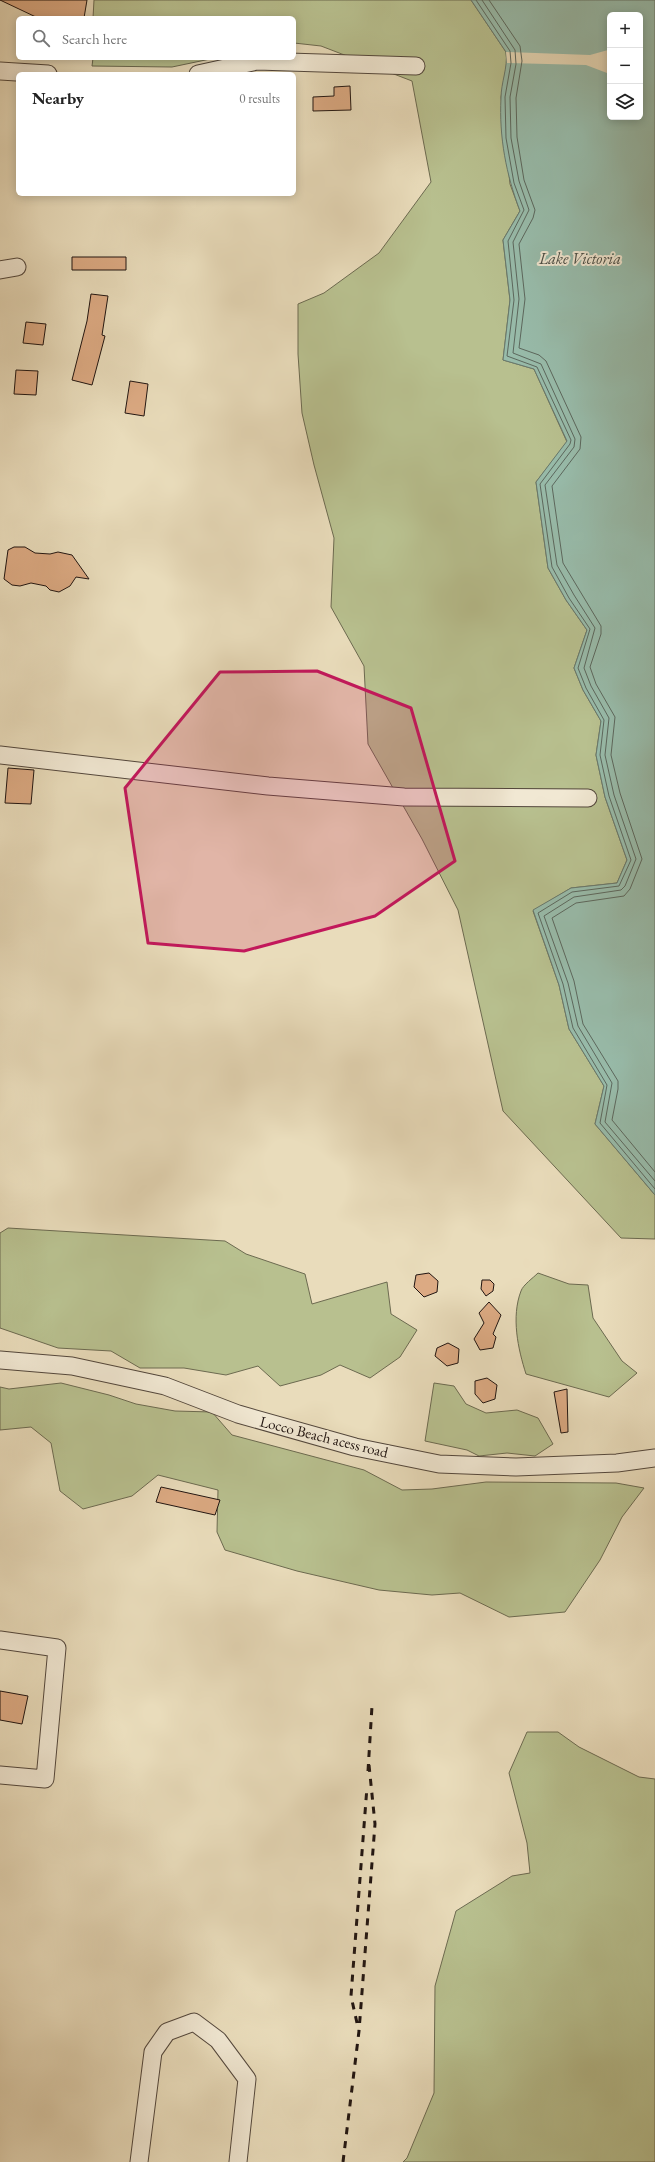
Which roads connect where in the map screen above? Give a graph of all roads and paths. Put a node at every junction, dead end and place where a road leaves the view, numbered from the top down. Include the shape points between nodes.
1 (416, 66) dead end
2 (0, 71) edge
3 (16, 72) edge
4 (207, 72) edge
5 (17, 267) dead end
6 (0, 270) edge
7 (0, 755) edge
8 (588, 798) dead end
9 (0, 1360) edge
10 (655, 1458) edge
11 (0, 1640) edge
12 (0, 1775) edge
13 (139, 2162) edge
14 (238, 2162) edge

1 - 4 street via 257,61
2 - 3 street
5 - 6 street
7 - 8 street via 268,786 404,797
9 - 10 street, Locco Beach acess road via 72,1366 165,1386 252,1418 355,1447 439,1464 516,1467 617,1463
11 - 12 street via 57,1648 45,1779
13 - 14 street via 153,2052 167,2032 194,2022 218,2040 247,2079

